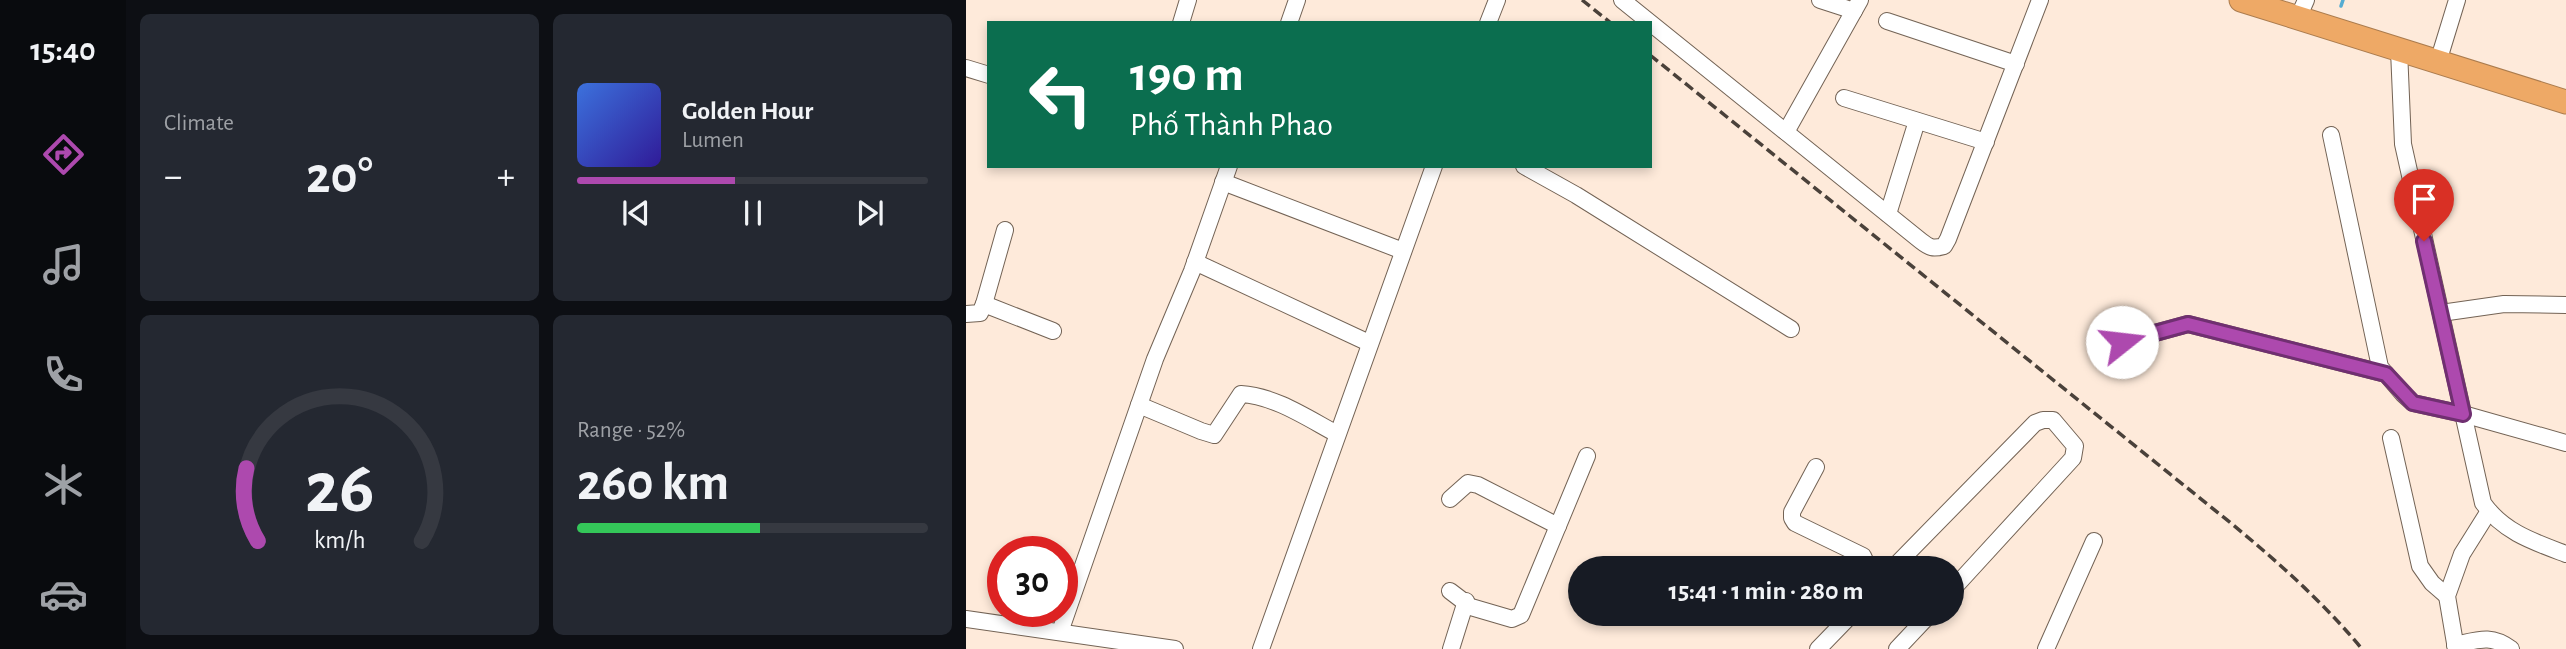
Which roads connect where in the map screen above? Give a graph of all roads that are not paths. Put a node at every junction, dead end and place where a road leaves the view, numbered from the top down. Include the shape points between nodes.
1 (1188, 0) edge
2 (1297, 0) edge
3 (1497, 0) edge
4 (1622, 0) edge
5 (1819, 0) edge
6 (2040, 0) edge
7 (2241, 0) edge
8 (2457, 0) edge
9 (1857, 6) edge
10 (2302, 9) edge
11 (1887, 20) dead end
12 (1182, 21) edge
13 (1290, 21) edge
14 (1489, 21) edge
15 (1648, 21) edge
16 (1652, 24) edge
17 (2399, 50) junction
18 (2438, 62) junction
19 (2016, 64) junction
20 (966, 68) edge
21 (987, 74) edge
22 (1844, 98) dead end
23 (2566, 102) edge
24 (1917, 121) junction
25 (1786, 132) junction
26 (2331, 135) dead end
27 (1986, 142) junction
28 (1228, 168) edge
29 (1433, 168) edge
30 (1528, 168) edge
31 (1223, 182) junction
32 (1888, 214) junction
33 (1005, 230) dead end
34 (1403, 251) junction
35 (1195, 262) junction
36 (984, 304) junction
37 (2566, 305) edge
38 (2441, 313) junction
39 (966, 314) edge
40 (1791, 329) dead end
41 (1052, 331) dead end
42 (2122, 342) dead end
43 (1369, 343) junction
44 (2386, 374) junction
45 (1139, 405) junction
46 (2463, 414) junction
47 (1336, 434) junction
48 (2391, 438) dead end
49 (2566, 443) edge
50 (1587, 456) dead end
51 (1816, 467) dead end
52 (1450, 499) dead end
53 (2488, 511) junction
54 (1558, 526) junction
55 (2094, 541) dead end
56 (2566, 554) edge
57 (1863, 556) edge
58 (1905, 556) edge
59 (1964, 577) edge
60 (1450, 591) dead end
61 (2447, 596) junction
62 (1466, 601) junction
63 (966, 619) edge
64 (1840, 626) edge
65 (1919, 626) edge
66 (1060, 632) junction
67 (2456, 647) edge
68 (1175, 649) edge
69 (1262, 649) edge
70 (1451, 649) edge
71 (1818, 649) edge
72 (1897, 649) edge
73 (2046, 649) edge
74 (2511, 649) edge

1 - 12 street
2 - 13 street
3 - 14 street
4 - 15 street
5 - 9 street
6 - 19 street
7 - 10 highway
8 - 18 street
9 - 25 street
10 - 17 highway
11 - 19 street
16 - 25 street
17 - 18 highway
17 - 38 street via 2403,144
18 - 23 highway
19 - 27 street
20 - 21 street
22 - 24 street
24 - 27 street
24 - 32 street
25 - 32 street
26 - 44 street via 2380,367
27 - 32 street via 1944,246 1930,248
28 - 31 street
29 - 34 street
30 - 40 street
31 - 34 street
31 - 35 street
33 - 36 street
34 - 43 street
35 - 43 street
35 - 45 street
36 - 39 street via 980,313
36 - 41 street
37 - 38 street via 2504,304
38 - 46 street
42 - 44 street via 2188,324
43 - 47 street
44 - 46 street via 2413,403
45 - 47 street via 1214,435 1241,394 1252,395
45 - 66 street
46 - 49 street
46 - 53 street
47 - 69 street
48 - 61 street via 2420,566
50 - 54 street
51 - 57 street via 1792,518
52 - 54 street via 1468,483 1478,485
53 - 56 street via 2510,531
53 - 61 street via 2459,560
54 - 62 street via 1521,615 1512,619 1471,607
55 - 73 street
58 - 59 street via 2035,423 2053,420 2075,446 2074,458
60 - 62 street
61 - 67 street
62 - 70 street
63 - 66 street
64 - 71 street
65 - 72 street
66 - 68 street
67 - 74 street via 2489,638

